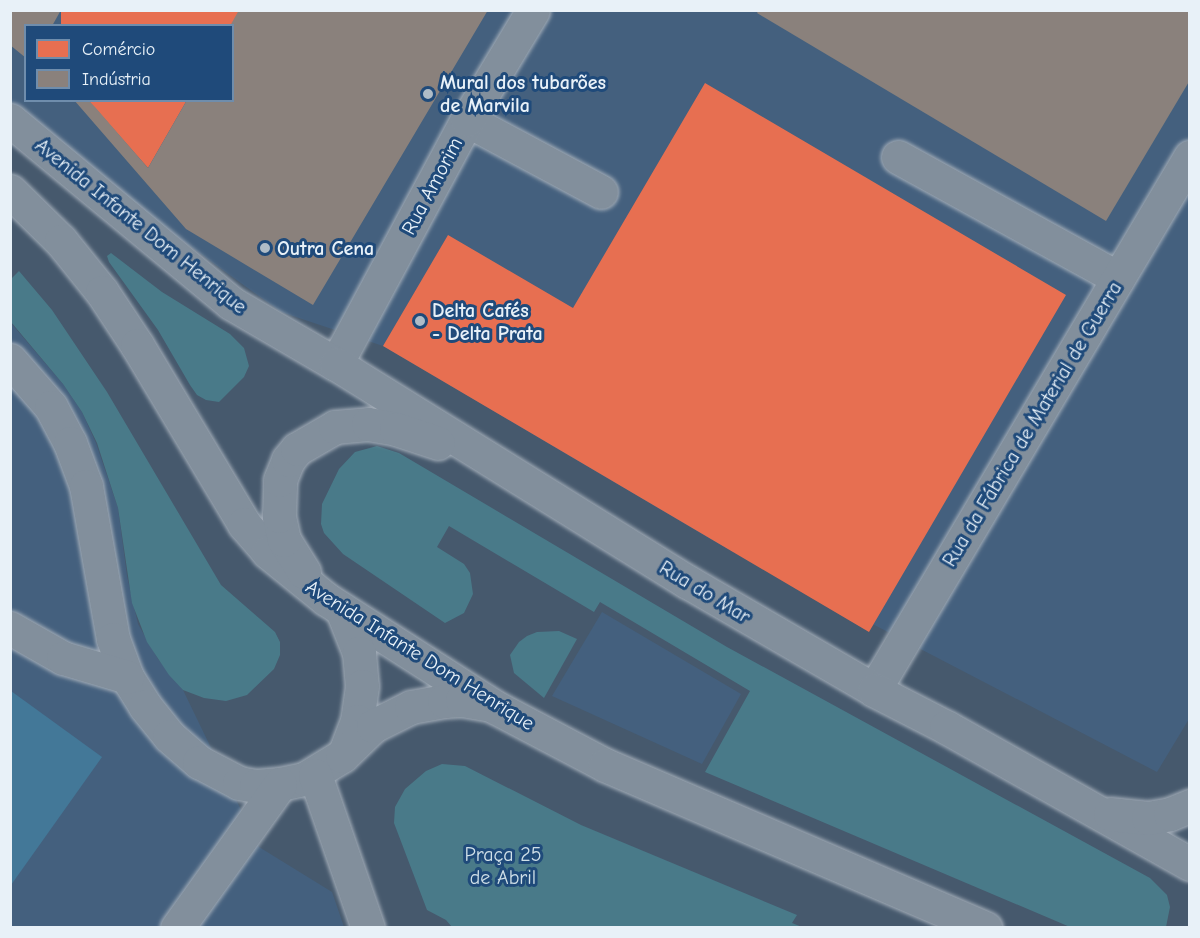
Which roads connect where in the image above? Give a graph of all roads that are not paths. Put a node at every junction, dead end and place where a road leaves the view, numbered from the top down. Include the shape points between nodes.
1 (533, 10) edge
2 (10, 120) edge
3 (466, 120) junction
4 (898, 157) dead end
5 (1190, 157) edge
6 (10, 191) edge
7 (601, 192) dead end
8 (1118, 278) junction
9 (10, 360) edge
10 (336, 364) junction
11 (500, 468) junction
12 (334, 604) junction
13 (10, 628) edge
14 (127, 677) junction
15 (874, 690) junction
16 (495, 707) junction
17 (342, 756) junction
18 (295, 780) junction
19 (1083, 804) junction
20 (1190, 806) edge
21 (1190, 864) edge
22 (363, 914) edge
23 (177, 927) edge
24 (986, 927) edge

1 - 3 main road, Rua Amorim
2 - 10 main road, Avenida Infante Dom Henrique via 231,303
3 - 7 main road
3 - 10 main road, Rua Amorim
4 - 8 main road
5 - 8 main road, Rua da Fábrica de Material de Guerra
6 - 12 main road, Avenida Infante Dom Henrique via 61,241 102,292 244,524 268,552
8 - 15 main road, Rua da Fábrica de Material de Guerra
9 - 14 main road via 51,407 86,486 103,595
10 - 11 main road, Rua do Mar
11 - 12 main road via 429,440 368,424 336,427 297,449 280,480 279,516 284,540 295,561
11 - 15 main road, Rua do Mar
12 - 16 main road, Avenida Infante Dom Henrique
12 - 17 main road via 359,652 362,686 357,721
13 - 14 main road via 63,658
14 - 18 main road via 169,736 199,762 238,783 256,786
15 - 19 main road, Rua do Mar
16 - 17 main road via 462,700 411,707 374,726
16 - 24 main road, Avenida Infante Dom Henrique via 605,765
17 - 18 main road
18 - 22 main road
18 - 23 main road
19 - 20 main road via 1121,817 1148,818
19 - 21 main road

